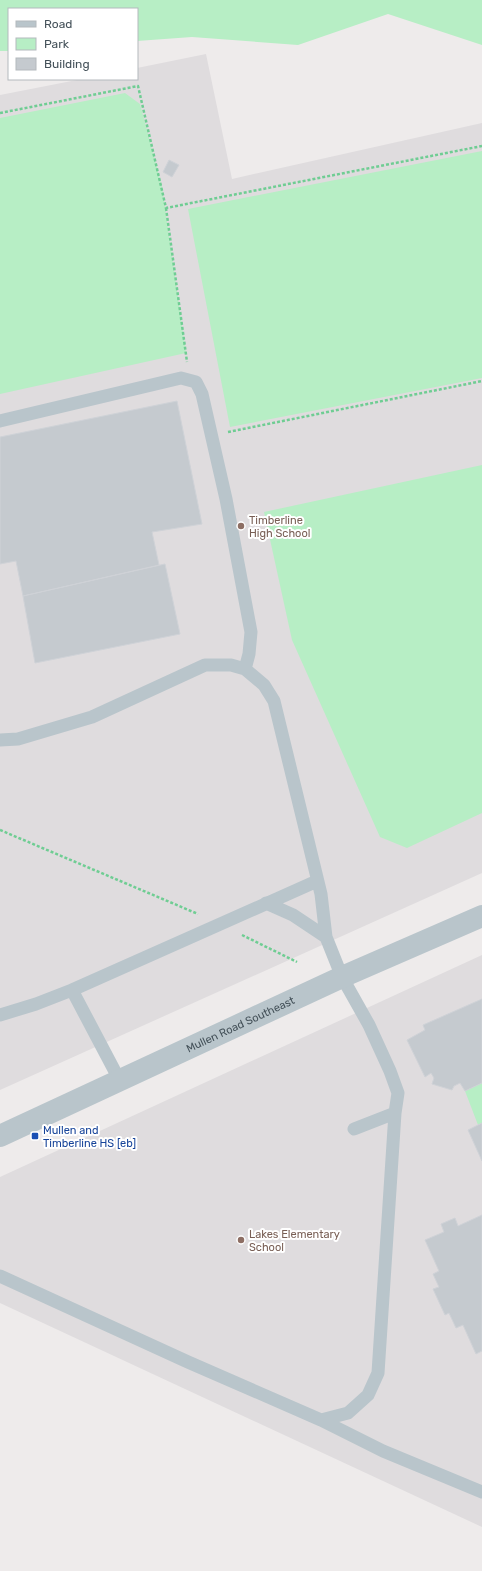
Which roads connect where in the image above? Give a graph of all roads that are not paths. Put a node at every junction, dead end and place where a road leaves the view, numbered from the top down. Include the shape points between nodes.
1 (0, 421) edge
2 (244, 669) junction
3 (0, 740) edge
4 (317, 881) junction
5 (266, 903) junction
6 (482, 916) edge
7 (326, 937) junction
8 (342, 977) junction
9 (72, 990) junction
10 (0, 1015) edge
11 (120, 1080) junction
12 (395, 1113) junction
13 (354, 1129) dead end
14 (0, 1136) edge
15 (0, 1276) edge
16 (321, 1420) junction
17 (482, 1492) edge

1 - 2 lane via 181,378 196,382 202,394 226,499 251,632 249,654
2 - 3 lane via 231,665 206,665 92,717 26,737
2 - 4 lane via 264,685 274,701
4 - 5 lane
4 - 7 lane
5 - 7 lane via 293,915
5 - 9 lane
6 - 8 street, Mullen Road Southeast
7 - 8 lane
8 - 11 street, Mullen Road Southeast
8 - 12 lane via 369,1025 390,1071 398,1093
9 - 10 lane
9 - 11 lane
11 - 14 street, Mullen Road Southeast
12 - 13 lane
12 - 16 lane via 378,1372 368,1396 348,1413
15 - 16 lane
16 - 17 lane via 383,1451

